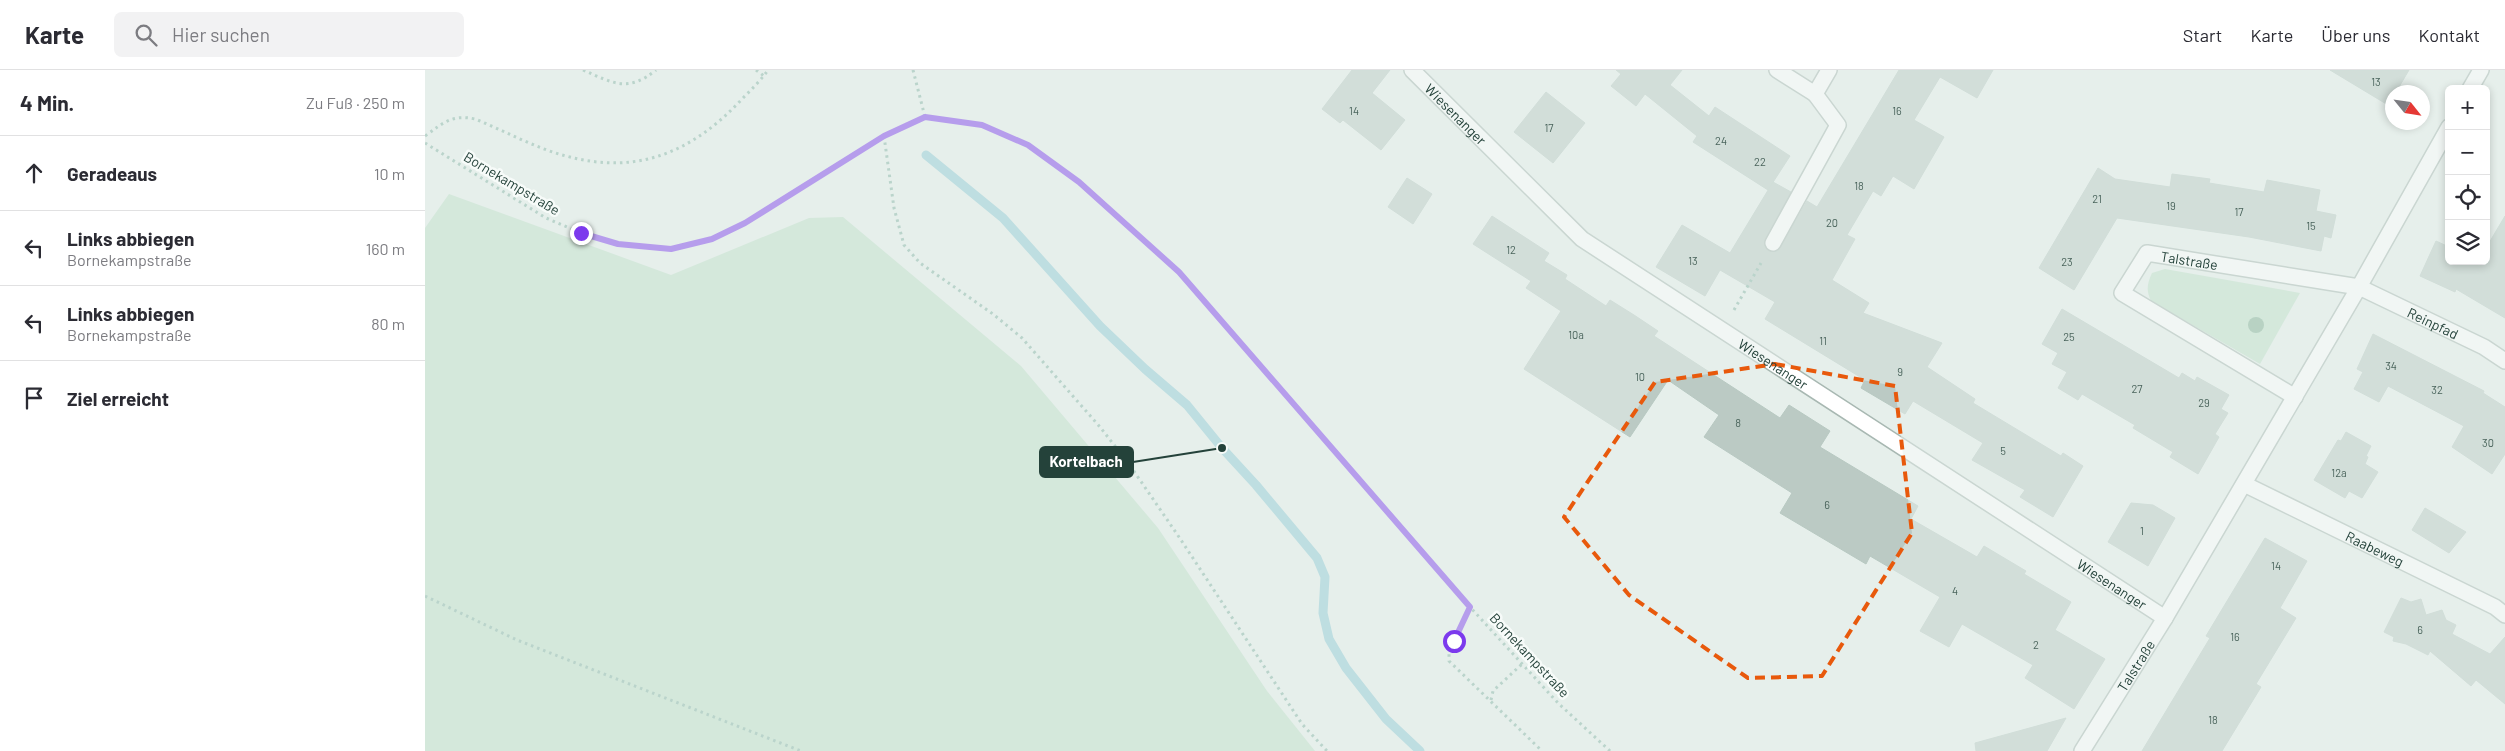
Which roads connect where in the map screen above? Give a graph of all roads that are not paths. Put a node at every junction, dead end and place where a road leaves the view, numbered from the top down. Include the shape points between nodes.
1 (1412, 70) edge
2 (1777, 70) edge
3 (1829, 70) edge
4 (2481, 70) edge
5 (2472, 85) edge
6 (1815, 94) junction
7 (2447, 130) edge
8 (1773, 243) road end
9 (2359, 287) junction
10 (2505, 361) edge
11 (2295, 397) junction
12 (2244, 484) junction
13 (2505, 615) edge
14 (2165, 618) junction
15 (2083, 751) edge

1 - 14 street, Wiesenanger via 1582,239
2 - 6 street
3 - 6 street
4 - 5 street
6 - 8 street via 1838,125
7 - 9 street, Talstraße
9 - 10 street, Reinpfad via 2484,347
9 - 11 street, Talstraße
9 - 11 street, Talstraße via 2147,253 2122,293
11 - 12 street, Talstraße
12 - 13 street, Raabeweg via 2495,607
12 - 14 street, Talstraße
14 - 15 street, Talstraße

